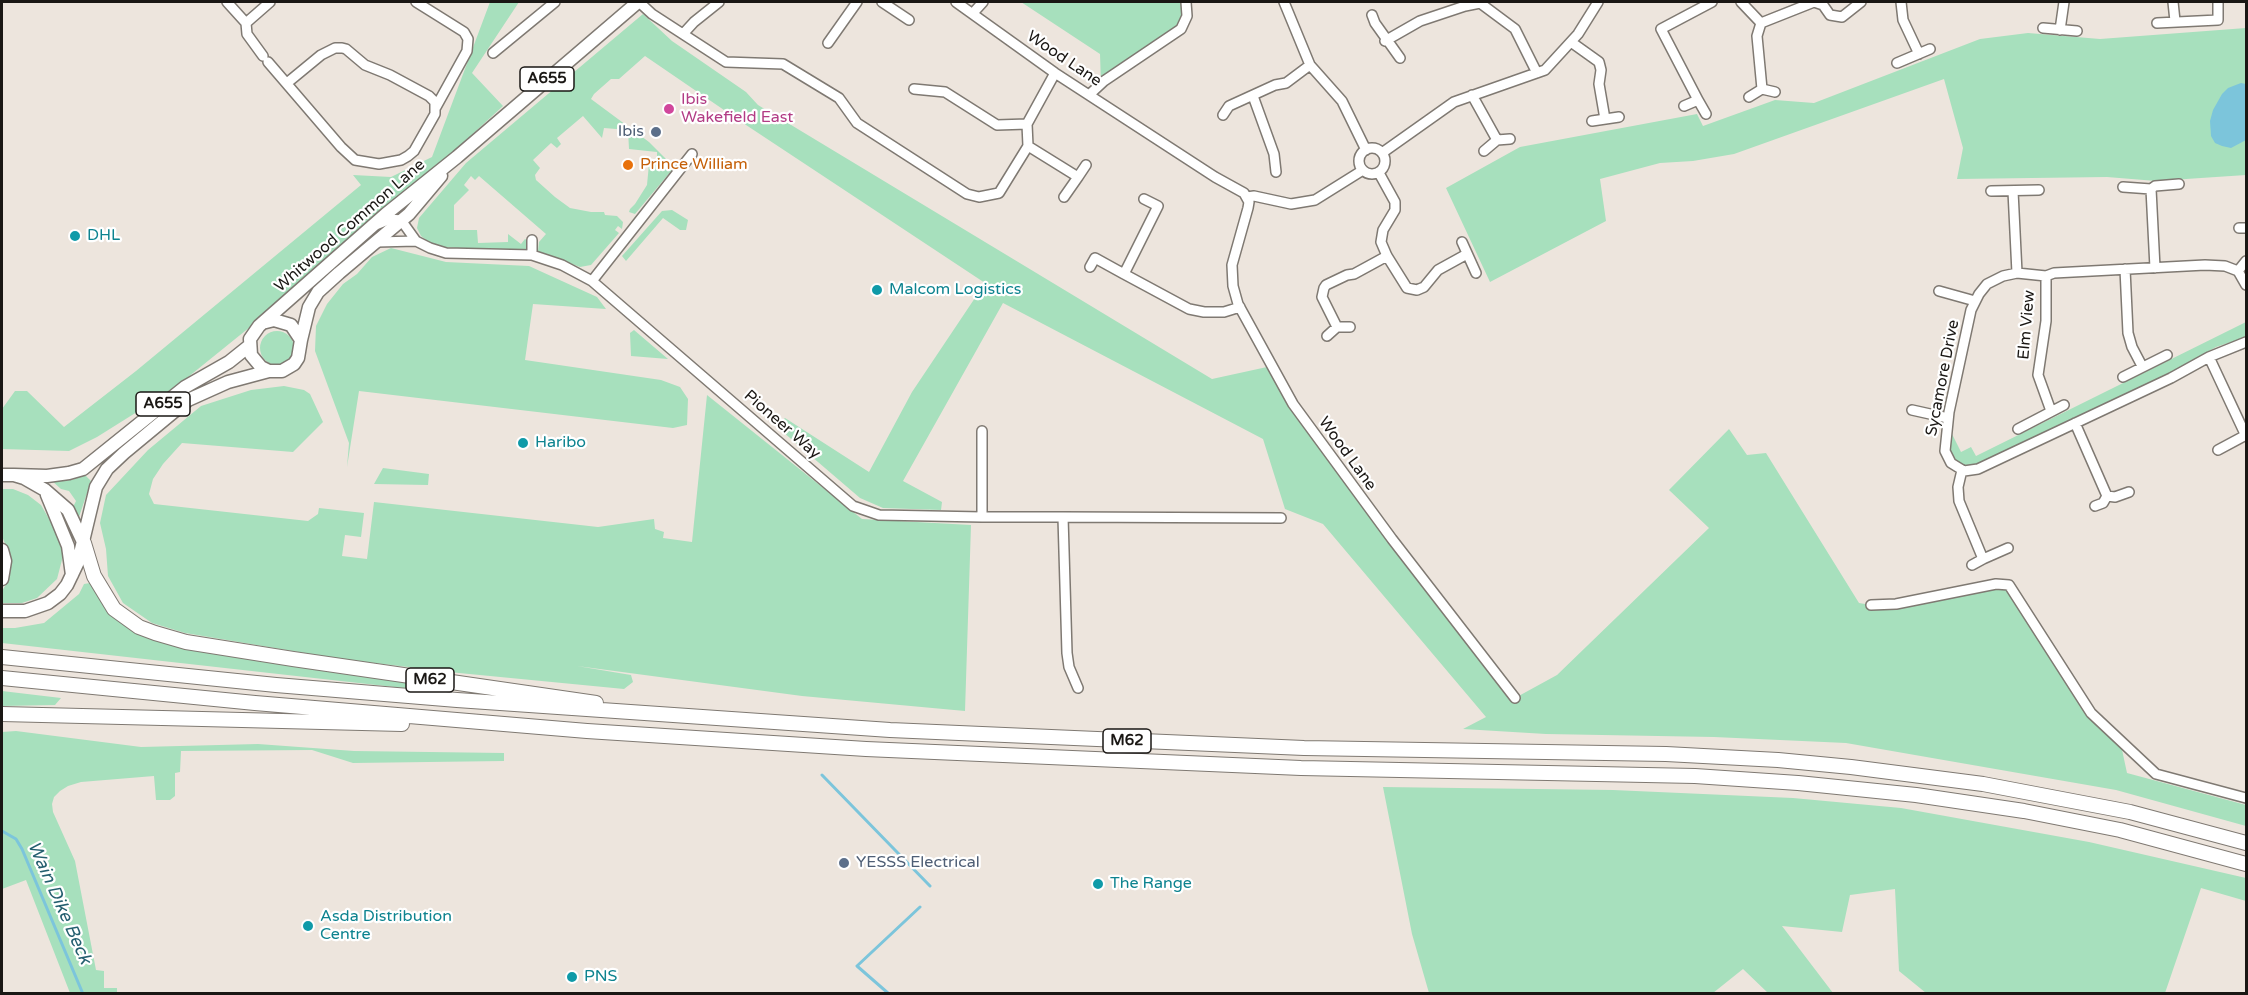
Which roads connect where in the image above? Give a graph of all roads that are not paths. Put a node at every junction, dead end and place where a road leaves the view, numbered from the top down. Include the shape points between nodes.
1 (227, 2) edge
2 (270, 2) edge
3 (416, 2) edge
4 (555, 2) edge
5 (638, 2) edge
6 (719, 2) edge
7 (856, 2) edge
8 (882, 2) edge
9 (956, 2) edge
10 (983, 2) edge
11 (1186, 2) edge
12 (1284, 2) edge
13 (1480, 2) edge
14 (1598, 2) edge
15 (1712, 2) edge
16 (1741, 2) edge
17 (1861, 2) edge
18 (1901, 2) edge
19 (2064, 2) edge
20 (2173, 2) edge
21 (2218, 2) edge
22 (973, 13) junction
23 (1372, 15) dead end
24 (909, 20) dead end
25 (2175, 21) junction
26 (246, 23) junction
27 (1761, 23) junction
28 (2157, 23) dead end
29 (2043, 28) dead end
30 (2060, 30) junction
31 (2077, 31) dead end
32 (683, 34) junction
33 (1387, 41) junction
34 (1572, 42) junction
35 (828, 43) dead end
36 (495, 49) dead end
37 (1930, 49) dead end
38 (1919, 54) junction
39 (1400, 58) dead end
40 (1897, 63) dead end
41 (1310, 65) junction
42 (1055, 73) junction
43 (1537, 73) junction
44 (287, 83) junction
45 (914, 89) dead end
46 (1762, 89) junction
47 (1776, 92) dead end
48 (1090, 94) junction
49 (1472, 95) junction
50 (1253, 96) junction
51 (1749, 97) dead end
52 (1698, 100) junction
53 (1684, 106) dead end
54 (436, 108) junction
55 (1706, 114) dead end
56 (1223, 115) dead end
57 (1619, 117) dead end
58 (1605, 119) junction
59 (1592, 121) dead end
60 (1027, 124) junction
61 (1510, 139) dead end
62 (1497, 140) junction
63 (1028, 146) junction
64 (1366, 150) junction
65 (1484, 151) dead end
66 (1382, 153) junction
67 (692, 154) dead end
68 (457, 157) junction
69 (1086, 165) dead end
70 (1363, 170) junction
71 (1276, 172) dead end
72 (1379, 173) junction
73 (1078, 177) junction
74 (2179, 184) dead end
75 (2123, 187) dead end
76 (2151, 189) junction
77 (2038, 190) dead end
78 (1991, 191) dead end
79 (2013, 191) junction
80 (1064, 197) dead end
81 (1247, 197) junction
82 (1144, 198) dead end
83 (406, 222) junction
84 (374, 225) junction
85 (532, 240) dead end
86 (416, 241) junction
87 (376, 242) junction
88 (1462, 242) dead end
89 (1467, 254) junction
90 (532, 255) junction
91 (1387, 256) junction
92 (2247, 261) edge
93 (1090, 267) dead end
94 (2155, 268) junction
95 (2125, 269) junction
96 (2238, 271) junction
97 (1476, 273) dead end
98 (2017, 273) junction
99 (1124, 274) junction
100 (2046, 276) junction
101 (592, 281) junction
102 (2247, 285) edge
103 (1939, 291) dead end
104 (1975, 302) junction
105 (1240, 307) junction
106 (266, 322) junction
107 (1337, 327) junction
108 (1350, 327) dead end
109 (1327, 336) dead end
110 (301, 340) junction
111 (2247, 342) edge
112 (249, 346) junction
113 (2167, 355) dead end
114 (2210, 357) junction
115 (2142, 366) junction
116 (269, 371) junction
117 (2123, 377) dead end
118 (2064, 405) dead end
119 (1912, 411) dead end
120 (2051, 411) junction
121 (1948, 418) junction
122 (2075, 423) junction
123 (2018, 429) dead end
124 (982, 431) dead end
125 (2246, 436) edge
126 (2218, 450) dead end
127 (1962, 470) junction
128 (6, 474) edge
129 (45, 490) junction
130 (2128, 492) dead end
131 (2107, 496) junction
132 (2095, 506) dead end
133 (982, 517) junction
134 (1063, 517) junction
135 (1281, 518) dead end
136 (84, 543) junction
137 (2008, 548) dead end
138 (2, 551) edge
139 (1983, 559) junction
140 (1972, 565) dead end
141 (72, 576) junction
142 (2, 579) edge
143 (1870, 605) dead end
144 (2, 611) edge
145 (2, 657) edge
146 (2, 678) edge
147 (1078, 688) dead end
148 (1515, 698) dead end
149 (2, 714) edge
150 (723, 720) junction
151 (587, 731) junction
152 (2247, 798) edge
153 (2247, 843) edge
154 (2247, 864) edge

1 - 26 street
2 - 26 street
3 - 54 street via 468,39 467,51
4 - 36 street
5 - 32 street
5 - 68 main road, Whitwood Common Lane / A655
6 - 32 street
7 - 35 street
8 - 24 street
9 - 22 street, Wood Lane
10 - 22 street
11 - 48 street via 1187,16 1181,29
12 - 41 street
13 - 33 street via 1420,21
13 - 43 street via 1515,29
14 - 34 street
15 - 52 street via 1659,24
16 - 27 street
17 - 27 street via 1842,17 1830,15 1823,5 1814,2
18 - 38 street via 1903,20
19 - 30 street
20 - 25 street
21 - 25 street via 2218,20
22 - 42 street, Wood Lane
23 - 33 street
25 - 28 street
26 - 44 street via 247,34
27 - 46 street via 1757,36
29 - 30 street
30 - 31 street
32 - 63 street via 726,62 783,64 839,99 857,123 967,194 979,197 999,193
33 - 39 street
34 - 43 street via 1545,70
34 - 58 street via 1599,62
37 - 38 street
38 - 40 street
41 - 50 street via 1286,83
41 - 64 street via 1342,101
42 - 48 street, Wood Lane
42 - 60 street
43 - 49 street
44 - 54 street via 321,55 342,48 365,65 429,96
44 - 54 street via 341,147 363,162 389,163 408,156
45 - 60 street via 945,92 997,125
46 - 47 street
46 - 51 street
48 - 81 street, Wood Lane
49 - 62 street
49 - 66 street via 1454,102
50 - 56 street via 1229,106
50 - 71 street via 1274,154
52 - 53 street
52 - 55 street
57 - 58 street
58 - 59 street
60 - 63 street
61 - 62 street
62 - 65 street
63 - 73 street
64 - 66 street
64 - 70 street via 1360,159
66 - 72 street via 1385,162
67 - 101 street
68 - 83 main road, Whitwood Common Lane / A655
68 - 84 main road, Whitwood Common Lane / A655
69 - 73 street
70 - 72 street
70 - 81 street, Wood Lane via 1315,200 1291,204
72 - 91 street via 1395,202 1381,238
73 - 80 street
74 - 76 street
75 - 76 street
76 - 94 street
77 - 79 street
78 - 79 street
79 - 98 street
81 - 105 street, Wood Lane via 1248,208 1232,266
82 - 99 street via 1158,206
83 - 84 street via 390,219
83 - 86 street
83 - 87 main road, Whitwood Common Lane / A655
84 - 106 main road, Whitwood Common Lane / A655
85 - 90 street
86 - 87 street, Pioneer Way
86 - 90 street, Pioneer Way via 446,253
87 - 110 main road, Whitwood Common Lane / A655 via 318,292 309,307
88 - 89 street
89 - 91 street via 1438,270 1424,286 1412,290 1402,283
89 - 97 street
90 - 101 street, Pioneer Way
91 - 107 street via 1324,288 1322,297
92 - 96 street
93 - 99 street via 1095,258
94 - 95 street, Sycamore Drive
94 - 96 street, Sycamore Drive via 2205,265
95 - 100 street, Sycamore Drive
95 - 115 street via 2128,333
96 - 102 street
98 - 100 street, Sycamore Drive
98 - 104 street, Sycamore Drive via 1987,284
99 - 105 street via 1189,309 1224,312
100 - 120 street, Elm View via 2046,321 2038,375
101 - 133 street, Pioneer Way via 853,506 879,515
103 - 104 street
104 - 121 street, Sycamore Drive
105 - 148 street, Wood Lane via 1293,404
106 - 110 main road via 291,325
106 - 112 main road, A655 via 254,332
107 - 108 street
107 - 109 street
110 - 116 main road, A655 via 294,364
111 - 114 street
112 - 116 main road via 255,362
112 - 128 main road, A655 via 185,387 83,469 47,476
113 - 115 street
114 - 122 street
114 - 125 street
115 - 117 street
116 - 136 main road, A655 via 217,386 188,400 115,461 96,487
118 - 120 street
119 - 121 street
120 - 123 street
121 - 127 street, Sycamore Drive via 1945,451 1951,464
122 - 127 street via 1978,469
122 - 131 street
124 - 133 street
125 - 126 street
127 - 139 street via 1959,501
128 - 129 main road, A655
129 - 136 main road via 68,510
129 - 141 main road via 68,546
130 - 131 street
131 - 132 street
133 - 134 street, Pioneer Way
134 - 135 street, Pioneer Way
134 - 147 street via 1067,653
136 - 141 main road, A655
136 - 150 highway, M62 via 94,576 114,609 139,627 186,642
137 - 139 street
138 - 142 main road
139 - 140 street
141 - 144 main road, A655 via 48,603 25,611
143 - 152 street via 2009,585 2091,713 2156,774
145 - 150 highway, M62 via 276,685
146 - 151 highway, M62
149 - 151 highway, M62
150 - 153 highway, M62 via 1304,748 1666,754 1778,760 1994,786 2130,812
151 - 154 highway, M62 via 1060,759 1695,776 1798,783 2024,811 2120,830

